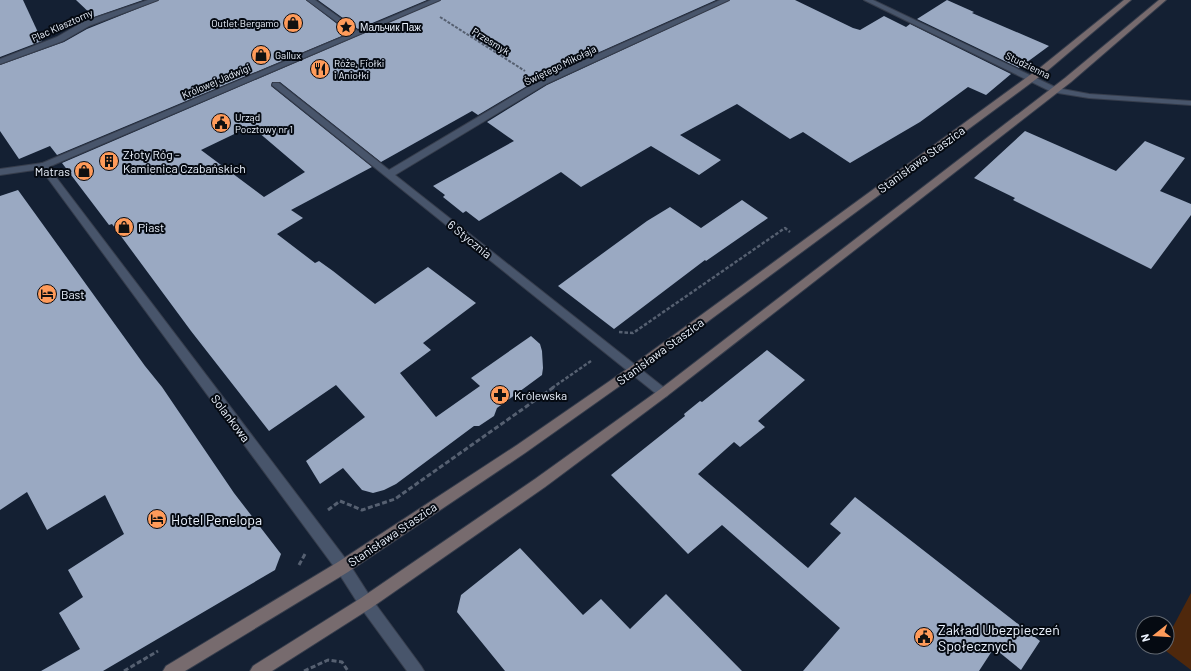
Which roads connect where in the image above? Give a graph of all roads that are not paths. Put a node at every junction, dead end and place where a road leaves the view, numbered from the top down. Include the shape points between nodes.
1 (155, 0) edge
2 (310, 0) edge
3 (437, 0) edge
4 (726, 0) edge
5 (867, 0) edge
6 (1128, 0) edge
7 (1163, 0) edge
8 (357, 33) junction
9 (0, 62) edge
10 (1031, 78) junction
11 (276, 85) dead end
12 (1055, 90) junction
13 (1191, 103) edge
14 (43, 166) junction
15 (0, 172) edge
16 (390, 174) junction
17 (634, 370) junction
18 (663, 393) junction
19 (343, 567) junction
20 (366, 603) junction
21 (171, 671) edge
22 (258, 671) edge
23 (416, 671) edge

1 - 9 street, Plac Klasztorny via 86,24 60,39
2 - 8 street
3 - 8 street, Królowej Jadwigi
4 - 16 street, Świętego Mikołaja via 543,82
5 - 10 street, Studzienna
6 - 10 main road, Stanisława Staszica
7 - 12 main road
8 - 14 street, Królowej Jadwigi
10 - 12 street, Studzienna
10 - 17 main road, Stanisława Staszica
11 - 16 street, 6 Stycznia
12 - 13 street, Studzienna via 1089,96
12 - 18 main road
14 - 15 street, Królowej Jadwigi
14 - 19 street, Solankowa
16 - 17 street, 6 Stycznia
17 - 18 street, 6 Stycznia
17 - 19 main road, Stanisława Staszica
18 - 20 main road via 540,483
19 - 20 street, Solankowa
19 - 21 main road, Stanisława Staszica
20 - 22 main road
20 - 23 street, Solankowa

